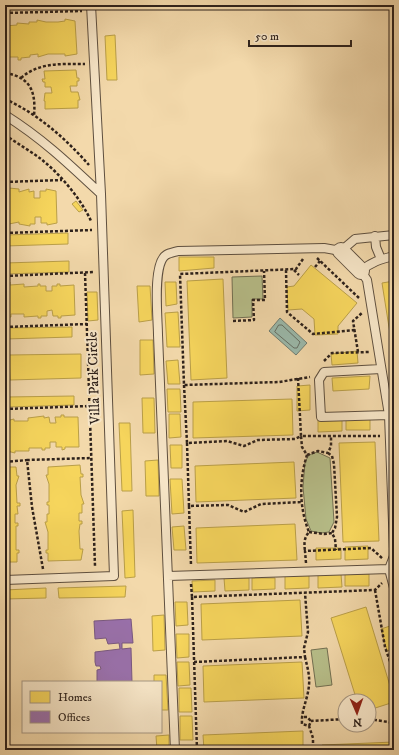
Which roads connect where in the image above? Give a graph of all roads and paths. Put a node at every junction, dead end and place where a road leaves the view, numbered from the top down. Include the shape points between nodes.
1 (89, 8) edge
2 (5, 12) edge
3 (88, 64) dead end
4 (5, 73) edge
5 (21, 78) junction
6 (5, 99) edge
7 (5, 115) edge
8 (34, 116) junction
9 (5, 135) edge
10 (92, 168) dead end
11 (62, 180) junction
12 (5, 182) edge
13 (101, 194) junction
14 (5, 233) edge
15 (394, 235) edge
16 (375, 236) junction
17 (341, 252) junction
18 (394, 256) edge
19 (316, 257) dead end
20 (309, 258) dead end
21 (381, 259) junction
22 (320, 262) junction
23 (315, 267) dead end
24 (293, 269) junction
25 (286, 270) junction
26 (264, 271) junction
27 (361, 271) junction
28 (299, 275) dead end
29 (5, 276) edge
30 (361, 301) dead end
31 (364, 311) dead end
32 (233, 321) dead end
33 (87, 324) junction
34 (5, 327) edge
35 (355, 330) junction
36 (358, 352) junction
37 (378, 352) junction
38 (321, 365) dead end
39 (381, 369) junction
40 (311, 377) dead end
41 (184, 385) junction
42 (89, 406) junction
43 (5, 409) edge
44 (389, 415) junction
45 (331, 436) dead end
46 (187, 442) junction
47 (328, 453) junction
48 (307, 455) junction
49 (91, 458) junction
50 (27, 460) junction
51 (5, 462) edge
52 (302, 502) junction
53 (189, 506) junction
54 (310, 532) junction
55 (332, 532) junction
56 (394, 549) edge
57 (336, 550) junction
58 (305, 551) junction
59 (394, 556) edge
60 (95, 568) dead end
61 (390, 569) junction
62 (36, 570) dead end
63 (43, 570) junction
64 (51, 570) dead end
65 (306, 571) junction
66 (168, 576) junction
67 (191, 576) junction
68 (5, 580) edge
69 (394, 588) edge
70 (375, 590) junction
71 (306, 593) junction
72 (304, 657) junction
73 (194, 662) junction
74 (394, 673) edge
75 (304, 717) junction
76 (337, 719) edge
77 (311, 721) junction
78 (377, 721) edge
79 (394, 724) edge
80 (308, 726) junction
81 (175, 750) edge
82 (197, 750) edge
83 (313, 750) edge

1 - 2 path
1 - 13 lane
3 - 5 path via 49,64 28,72
4 - 5 path
5 - 8 path via 34,94
6 - 8 path
7 - 13 lane via 61,156
8 - 10 path via 69,143
9 - 11 path via 41,159
11 - 12 path
11 - 14 path via 86,210 94,230
13 - 68 lane, Villa Park Circle via 114,576
15 - 16 lane
16 - 17 lane via 355,239
16 - 21 lane
17 - 27 street
17 - 66 lane via 324,248 178,251 166,254 160,262 157,275 158,335
18 - 21 lane
19 - 22 path
20 - 24 path via 302,259 296,269
21 - 27 lane
22 - 23 path
22 - 30 path
24 - 25 path
24 - 28 path
25 - 26 path
25 - 35 path via 287,312 312,334
26 - 32 path via 264,300 253,300 254,320
26 - 41 path via 180,274
27 - 37 lane via 367,280
29 - 33 path via 85,273
31 - 35 path via 354,321
33 - 34 path
33 - 42 path
35 - 36 path
36 - 37 path
36 - 38 path via 332,353
37 - 39 lane
39 - 44 lane
39 - 44 lane via 324,372 318,380 321,417
40 - 41 path via 279,382
41 - 46 path
42 - 43 path
42 - 49 path
44 - 56 lane
45 - 47 path
46 - 48 path via 227,441 244,446 258,440 295,439 301,436 302,447
46 - 53 path
47 - 48 path via 318,451
47 - 55 path via 332,456 334,464 336,512 335,528
48 - 52 path via 302,468
49 - 50 path
49 - 60 path
50 - 51 path
50 - 63 path
52 - 53 path via 261,504 244,512 228,505
52 - 54 path via 304,520
53 - 67 path
54 - 55 path
54 - 58 path via 305,537
55 - 57 path
57 - 58 path
57 - 61 path via 371,548
58 - 65 path
59 - 61 lane
61 - 65 lane
61 - 69 lane
61 - 70 path
62 - 63 path
63 - 64 path
65 - 67 lane
66 - 67 lane
66 - 81 lane
70 - 71 path
70 - 74 path via 385,648
71 - 72 path via 308,632
71 - 73 path via 192,597
72 - 73 path
72 - 75 path via 310,684 302,711
73 - 82 path
75 - 77 path
75 - 80 path via 302,724
76 - 77 path
77 - 80 path
78 - 79 path
80 - 83 path via 313,738

